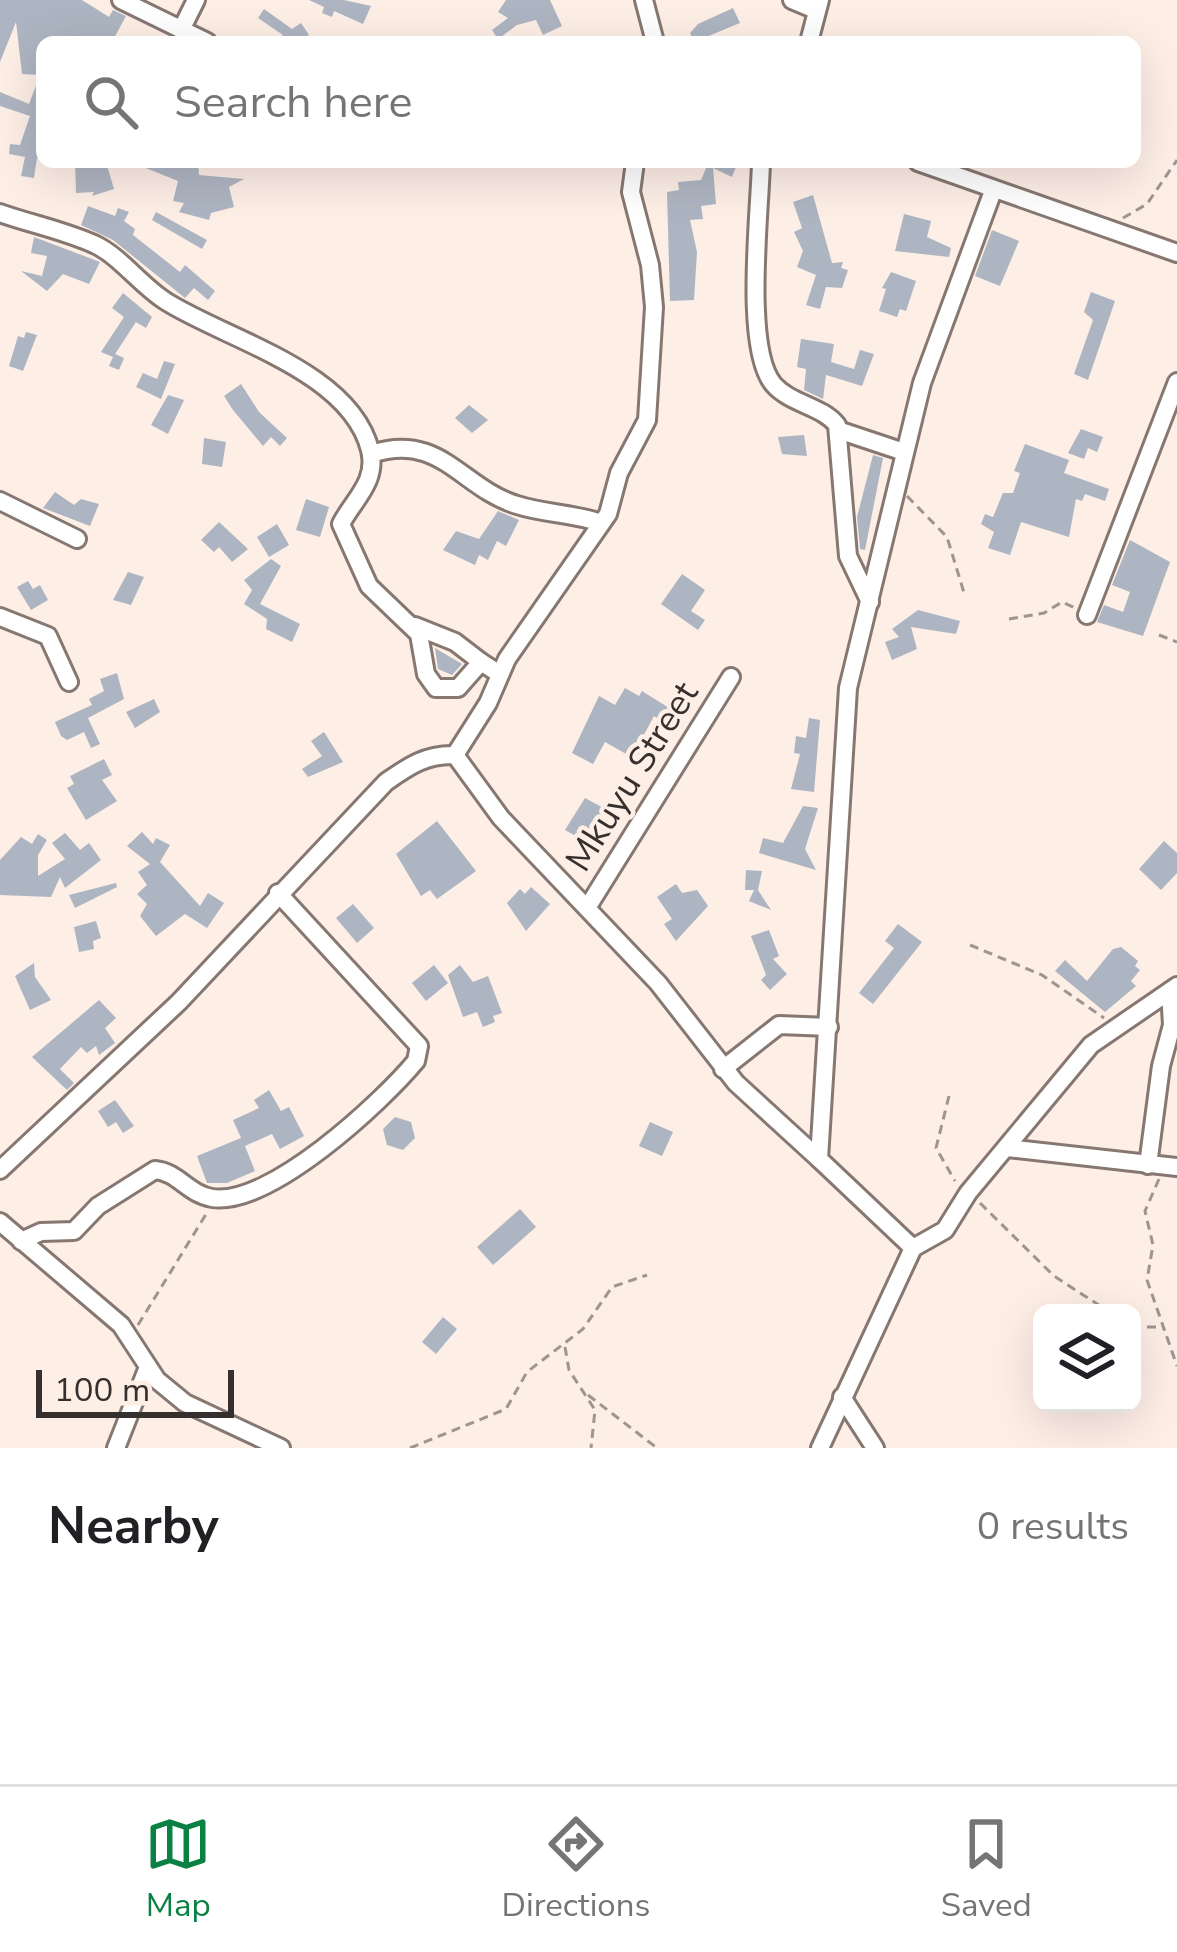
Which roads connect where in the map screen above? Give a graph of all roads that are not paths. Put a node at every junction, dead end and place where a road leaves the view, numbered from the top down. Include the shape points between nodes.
1 (121, 0) edge
2 (196, 0) edge
3 (644, 0) edge
4 (792, 0) edge
5 (818, 5) edge
6 (181, 30) junction
7 (194, 36) edge
8 (653, 36) edge
9 (810, 36) edge
10 (634, 168) edge
11 (761, 168) edge
12 (934, 168) edge
13 (993, 191) junction
14 (0, 213) edge
15 (1177, 253) edge
16 (1177, 382) edge
17 (838, 430) junction
18 (904, 452) junction
19 (371, 454) junction
20 (0, 502) edge
21 (601, 523) junction
22 (77, 539) dead end
23 (870, 602) junction
24 (1088, 614) road end
25 (0, 617) edge
26 (415, 626) junction
27 (481, 662) junction
28 (498, 673) junction
29 (730, 677) dead end
30 (69, 682) dead end
31 (455, 755) junction
32 (278, 893) junction
33 (587, 908) junction
34 (1173, 988) edge
35 (829, 1027) junction
36 (723, 1069) junction
37 (1006, 1148) junction
38 (819, 1159) junction
39 (1163, 1166) edge
40 (0, 1170) edge
41 (0, 1222) edge
42 (21, 1240) junction
43 (913, 1248) junction
44 (148, 1366) junction
45 (842, 1397) junction
46 (121, 1428) junction
47 (98, 1448) edge
48 (116, 1448) edge
49 (281, 1448) edge
50 (820, 1448) edge
51 (875, 1448) edge

1 - 6 street
2 - 6 street
3 - 8 street
4 - 5 street
5 - 9 street
6 - 7 street
10 - 21 street via 654,307 651,399
11 - 17 street via 765,370 778,390 833,419
12 - 13 street
13 - 15 street
13 - 18 street via 938,329
14 - 19 street via 102,248 172,305 266,348 339,402
16 - 24 street
17 - 18 street
17 - 23 street via 847,551
18 - 23 street
19 - 21 street via 422,451 514,505
19 - 26 street via 366,487 341,529 376,596
20 - 22 street
21 - 28 street
23 - 35 street via 846,703
25 - 30 street via 48,636
26 - 27 street
26 - 27 street via 436,688 458,688
27 - 28 street
28 - 31 street
29 - 33 street, Mkuyu Street
31 - 32 street via 413,762 386,782
31 - 33 street via 501,818
32 - 40 street via 179,1002
32 - 42 street via 420,1052 316,1152 266,1184 215,1199 154,1170 74,1231
33 - 36 street
34 - 37 street via 1079,1058
34 - 39 street via 1160,1066
35 - 36 street via 779,1024
35 - 38 street
36 - 38 street
37 - 39 street
37 - 43 street via 945,1230
38 - 43 street
41 - 42 street
42 - 44 street via 133,1339
43 - 45 street
44 - 46 street
44 - 49 street via 184,1403
45 - 50 street
45 - 51 street
46 - 47 street
46 - 48 street

